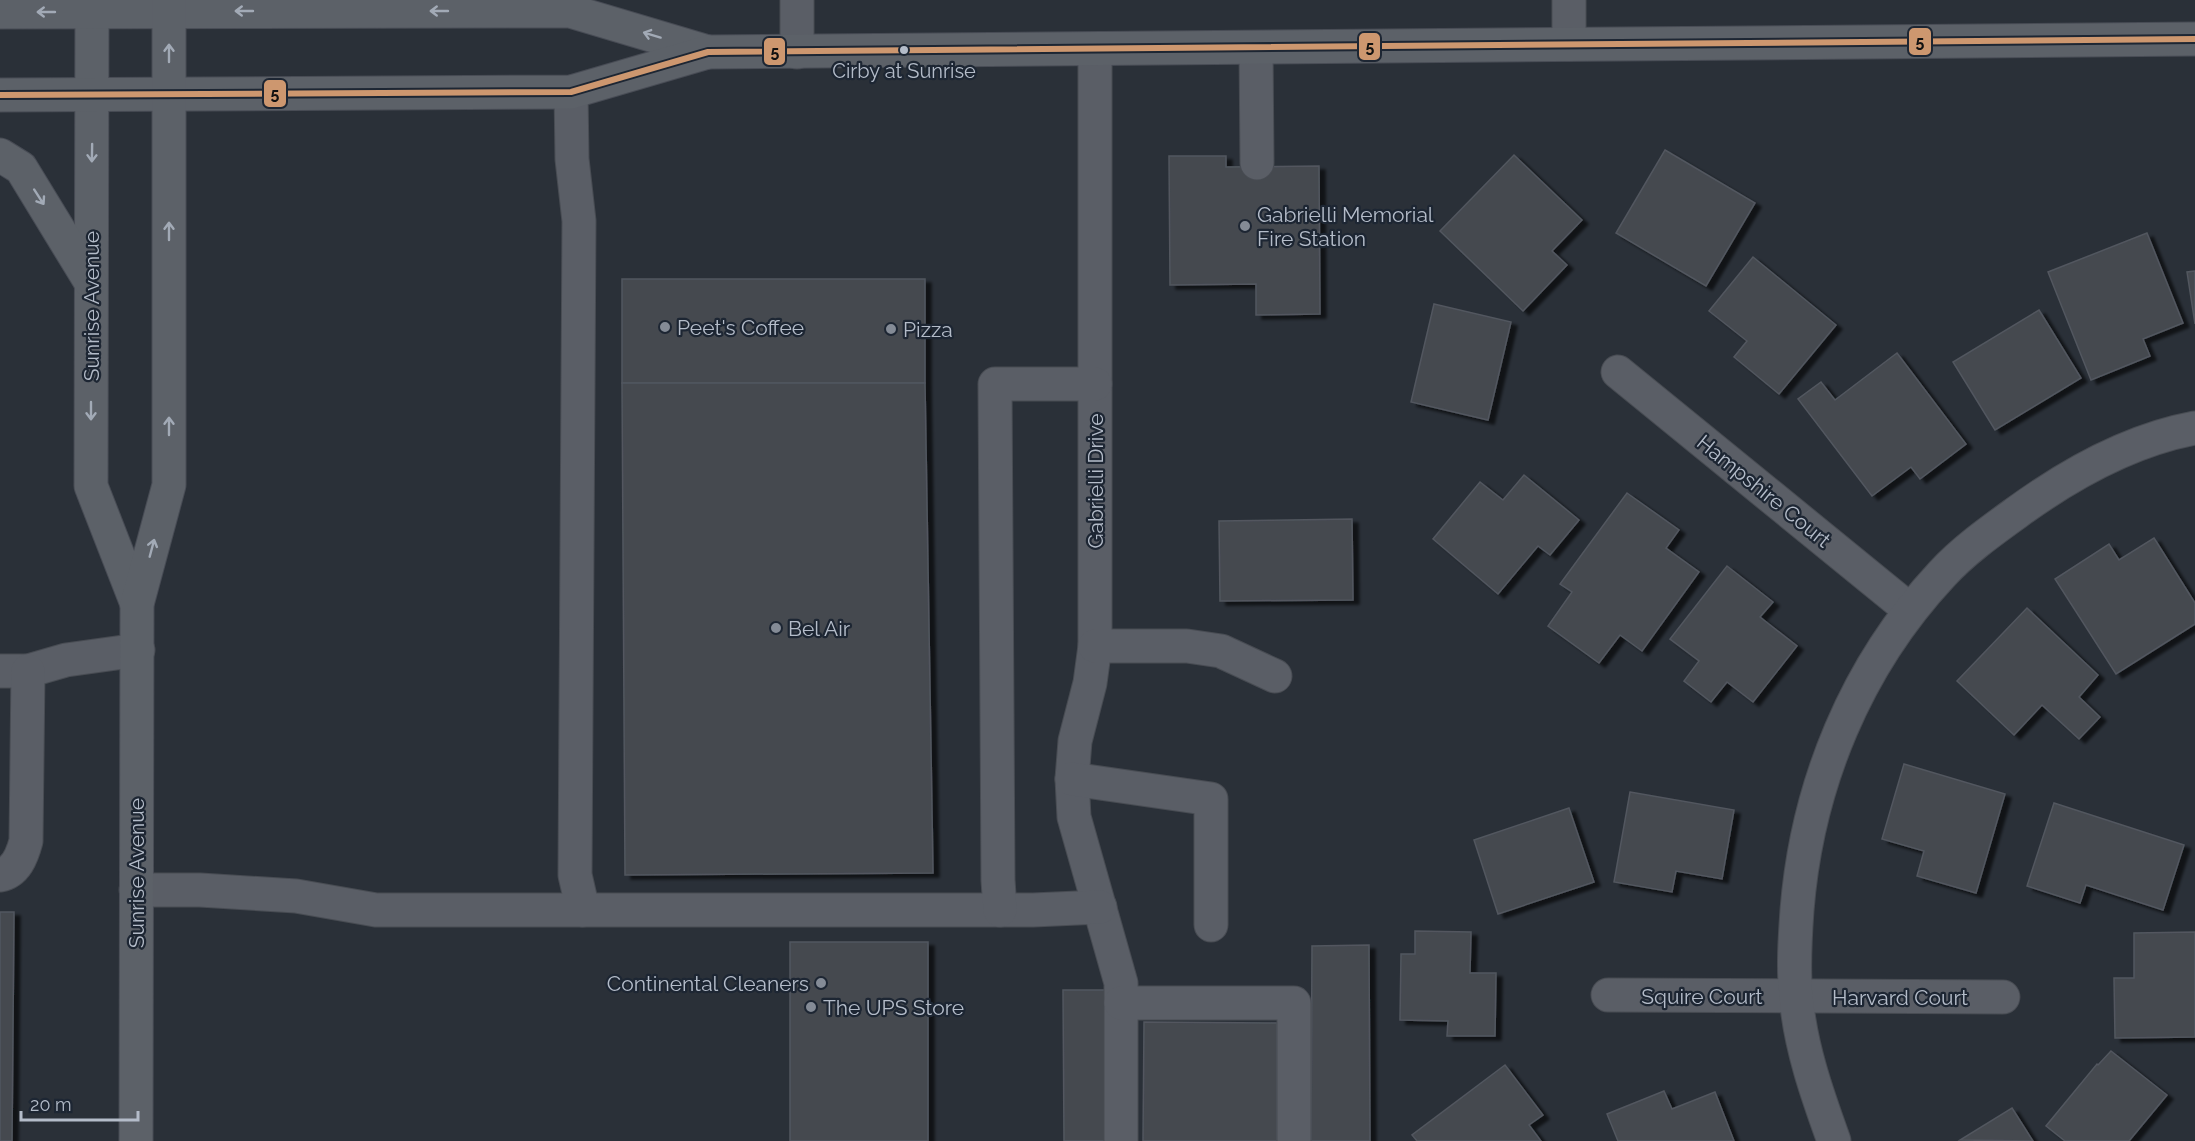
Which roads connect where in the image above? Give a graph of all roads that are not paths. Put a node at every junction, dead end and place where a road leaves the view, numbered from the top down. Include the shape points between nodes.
1 (796, 0) edge
2 (1569, 0) edge
3 (487, 5) edge
4 (92, 6) edge
5 (169, 6) edge
6 (0, 12) edge
7 (2195, 39) edge
8 (1569, 44) junction
9 (1256, 48) junction
10 (1095, 49) junction
11 (708, 52) junction
12 (797, 52) junction
13 (571, 92) junction
14 (169, 93) junction
15 (92, 94) junction
16 (0, 95) edge
17 (0, 156) edge
18 (1257, 163) dead end
19 (91, 283) junction
20 (1618, 372) dead end
21 (1095, 384) junction
22 (2195, 428) edge
23 (137, 604) junction
24 (1910, 610) junction
25 (1095, 646) junction
26 (138, 650) junction
27 (14, 671) edge
28 (1275, 676) dead end
29 (1072, 779) junction
30 (0, 875) edge
31 (136, 890) junction
32 (1100, 907) junction
33 (583, 910) junction
34 (1000, 910) junction
35 (1211, 925) dead end
36 (1608, 995) dead end
37 (1796, 996) junction
38 (2003, 997) dead end
39 (1121, 1003) junction
40 (136, 1141) edge
41 (1121, 1141) edge
42 (1294, 1141) edge
43 (1834, 1141) edge

1 - 12 street
2 - 8 street
3 -> 5 main road
11 -> 3 main road via 570,11
4 - 5 main road
4 -> 6 main road
4 - 15 main road, Sunrise Avenue
14 -> 5 main road, Sunrise Avenue
7 - 8 main road
8 - 9 main road
9 - 10 main road
9 - 18 street
10 - 12 main road
10 - 21 street, Gabrielli Drive
11 - 12 main road
11 - 13 main road
13 - 14 main road
13 - 33 street via 572,159 579,221 575,875
14 - 15 main road
23 -> 14 main road, Sunrise Avenue via 169,485
15 - 16 main road
15 -> 19 main road, Sunrise Avenue
17 -> 19 main road via 21,168
19 -> 23 main road, Sunrise Avenue via 91,486
20 - 24 street, Hampshire Court
21 - 25 street, Gabrielli Drive
21 - 34 street via 995,384
22 - 24 street via 2111,456 2048,490 1943,572
23 - 26 main road, Sunrise Avenue
24 - 37 street via 1853,700 1831,751 1812,812 1800,874
25 - 28 street via 1187,646 1221,651
25 - 29 street, Gabrielli Drive via 1075,741
26 - 27 street
26 - 31 main road, Sunrise Avenue
27 - 30 street via 26,841 20,860
29 - 32 street, Gabrielli Drive via 1074,817
29 - 35 street via 1211,799
31 - 33 street via 296,896 376,910
31 - 40 main road, Sunrise Avenue
32 - 34 street
32 - 39 street, Gabrielli Drive via 1121,983
33 - 34 street
36 - 37 street, Squire Court
37 - 38 street, Harvard Court
37 - 43 street via 1816,1092
39 - 41 street, Gabrielli Drive
39 - 42 street via 1294,1003

